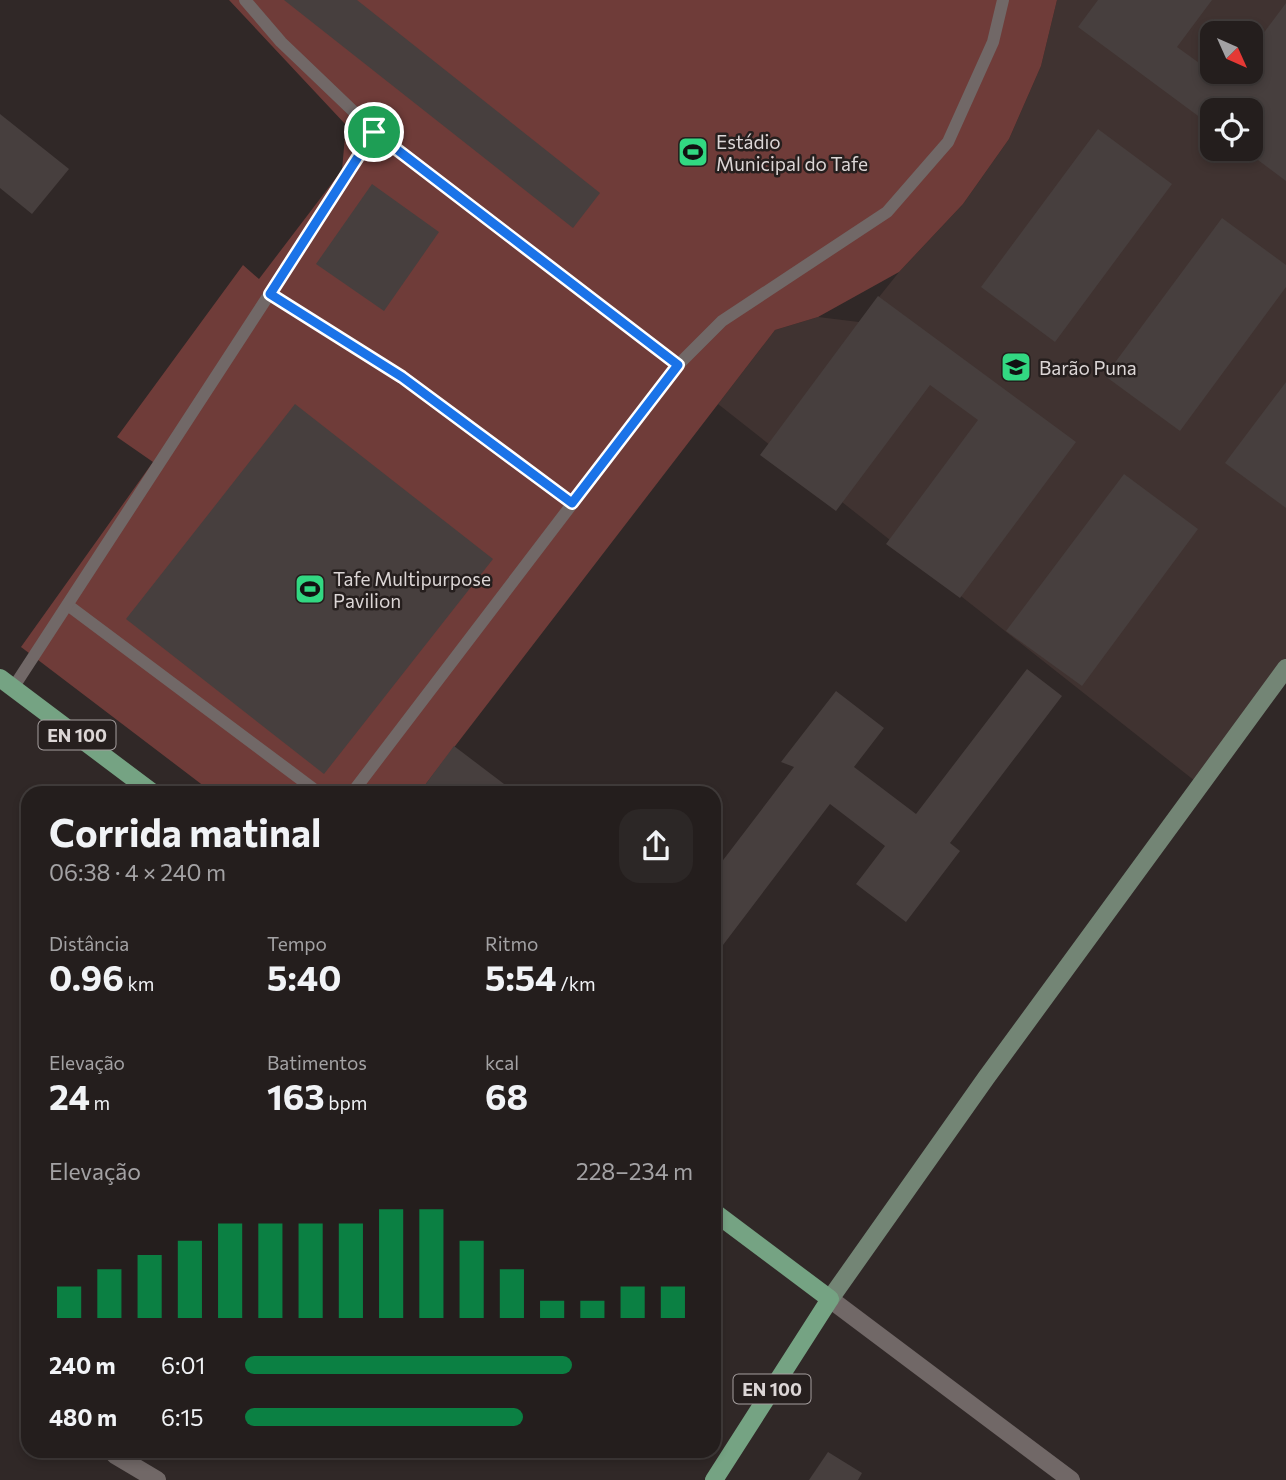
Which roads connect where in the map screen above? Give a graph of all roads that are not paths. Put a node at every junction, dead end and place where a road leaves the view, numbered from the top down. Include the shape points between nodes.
1 (245, 0) edge
2 (1003, 0) edge
3 (374, 132) junction
4 (270, 294) junction
5 (678, 365) junction
6 (572, 503) junction
7 (69, 606) junction
8 (1286, 668) edge
9 (7, 683) edge
10 (144, 786) edge
11 (310, 786) edge
12 (357, 786) edge
13 (721, 1217) edge
14 (830, 1299) junction
15 (120, 1458) edge
16 (158, 1480) edge
17 (714, 1480) edge
18 (1071, 1480) edge

1 - 3 lane via 281,42
2 - 5 lane via 993,42 948,142 887,212 722,321
3 - 4 lane
3 - 5 lane
4 - 6 lane via 402,377
4 - 7 lane
5 - 6 lane
6 - 12 lane
7 - 9 lane
7 - 11 lane
8 - 14 main road
9 - 10 main road, EN 100
13 - 14 main road
14 - 17 main road, EN 100
14 - 18 street
15 - 16 street

